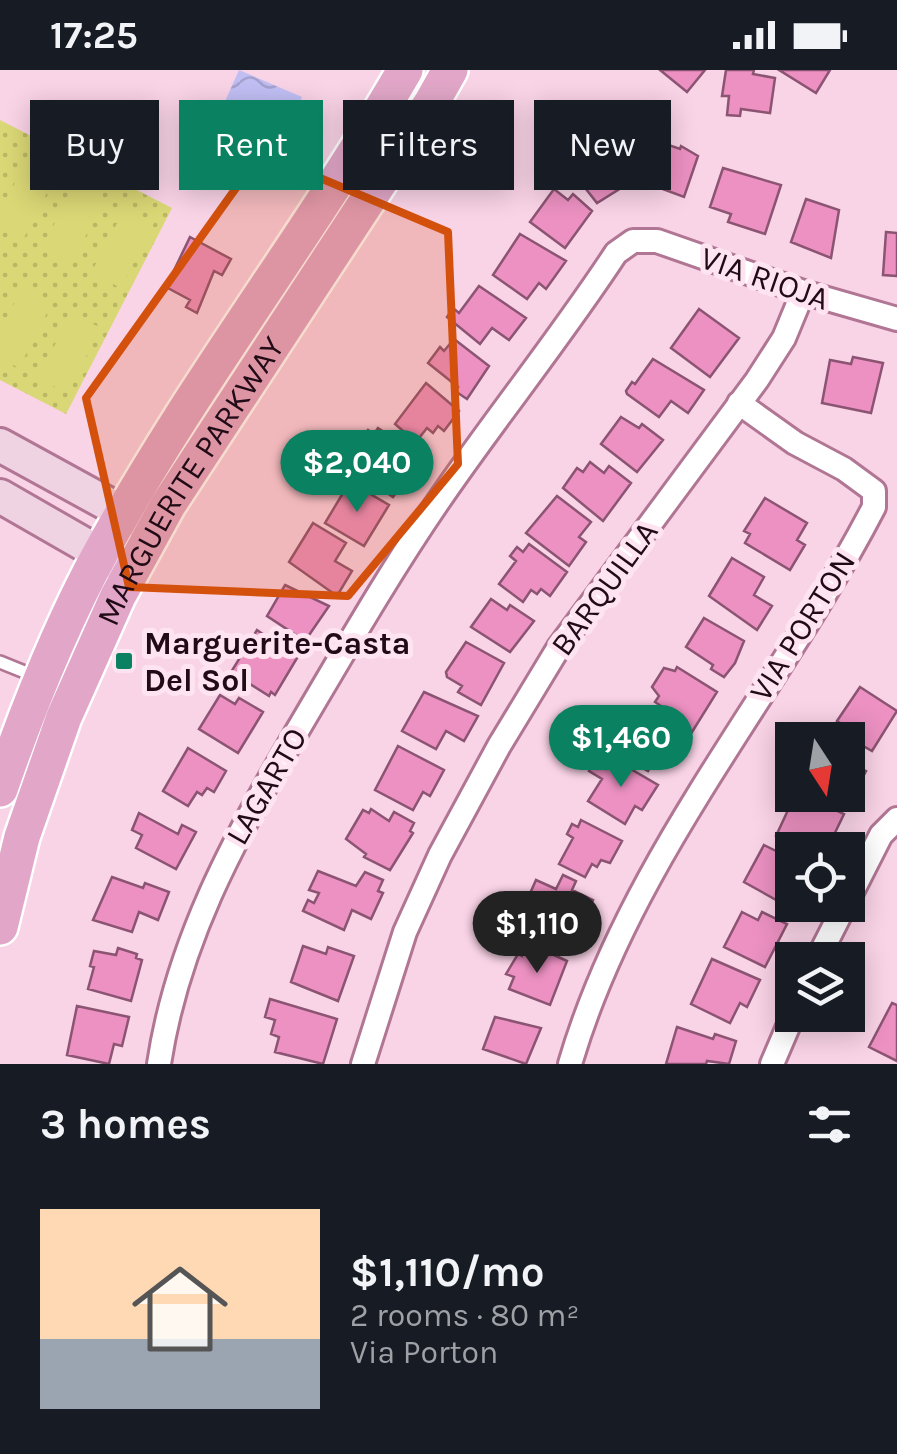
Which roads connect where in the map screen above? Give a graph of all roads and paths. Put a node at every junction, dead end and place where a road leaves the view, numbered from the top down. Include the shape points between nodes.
1 (406, 70) edge
2 (450, 70) edge
3 (633, 241) joint
4 (803, 292) junction
5 (897, 319) edge
6 (739, 403) junction
7 (0, 445) edge
8 (0, 496) edge
9 (124, 511) junction
10 (154, 530) junction
11 (100, 554) junction
12 (132, 571) junction
13 (0, 662) edge
14 (41, 678) junction
15 (0, 789) edge
16 (897, 819) edge
17 (865, 867) edge
18 (0, 927) edge
19 (785, 1032) edge
20 (159, 1064) edge
21 (363, 1064) edge
22 (570, 1064) edge
23 (772, 1064) edge

1 - 9 main road, MARGUERITE PARKWAY
2 - 10 main road, MARGUERITE PARKWAY
3 - 4 street, VIA RIOJA via 657,240
3 - 20 street, LAGARTO via 616,254 388,577 253,806 206,901 180,973
4 - 5 street, VIA RIOJA
4 - 6 street, BARQUILLA via 784,338
6 - 21 street, BARQUILLA via 559,648 499,746 405,932
6 - 22 street, VIA PORTON via 874,491 874,507 610,953
7 - 9 street
8 - 11 street
9 - 10 street
9 - 11 main road, MARGUERITE PARKWAY
10 - 12 main road, MARGUERITE PARKWAY
11 - 12 street
11 - 14 main road, MARGUERITE PARKWAY
12 - 18 main road, MARGUERITE PARKWAY via 64,717 22,837
13 - 14 lane
14 - 15 main road, MARGUERITE PARKWAY
16 - 17 street
19 - 23 street

